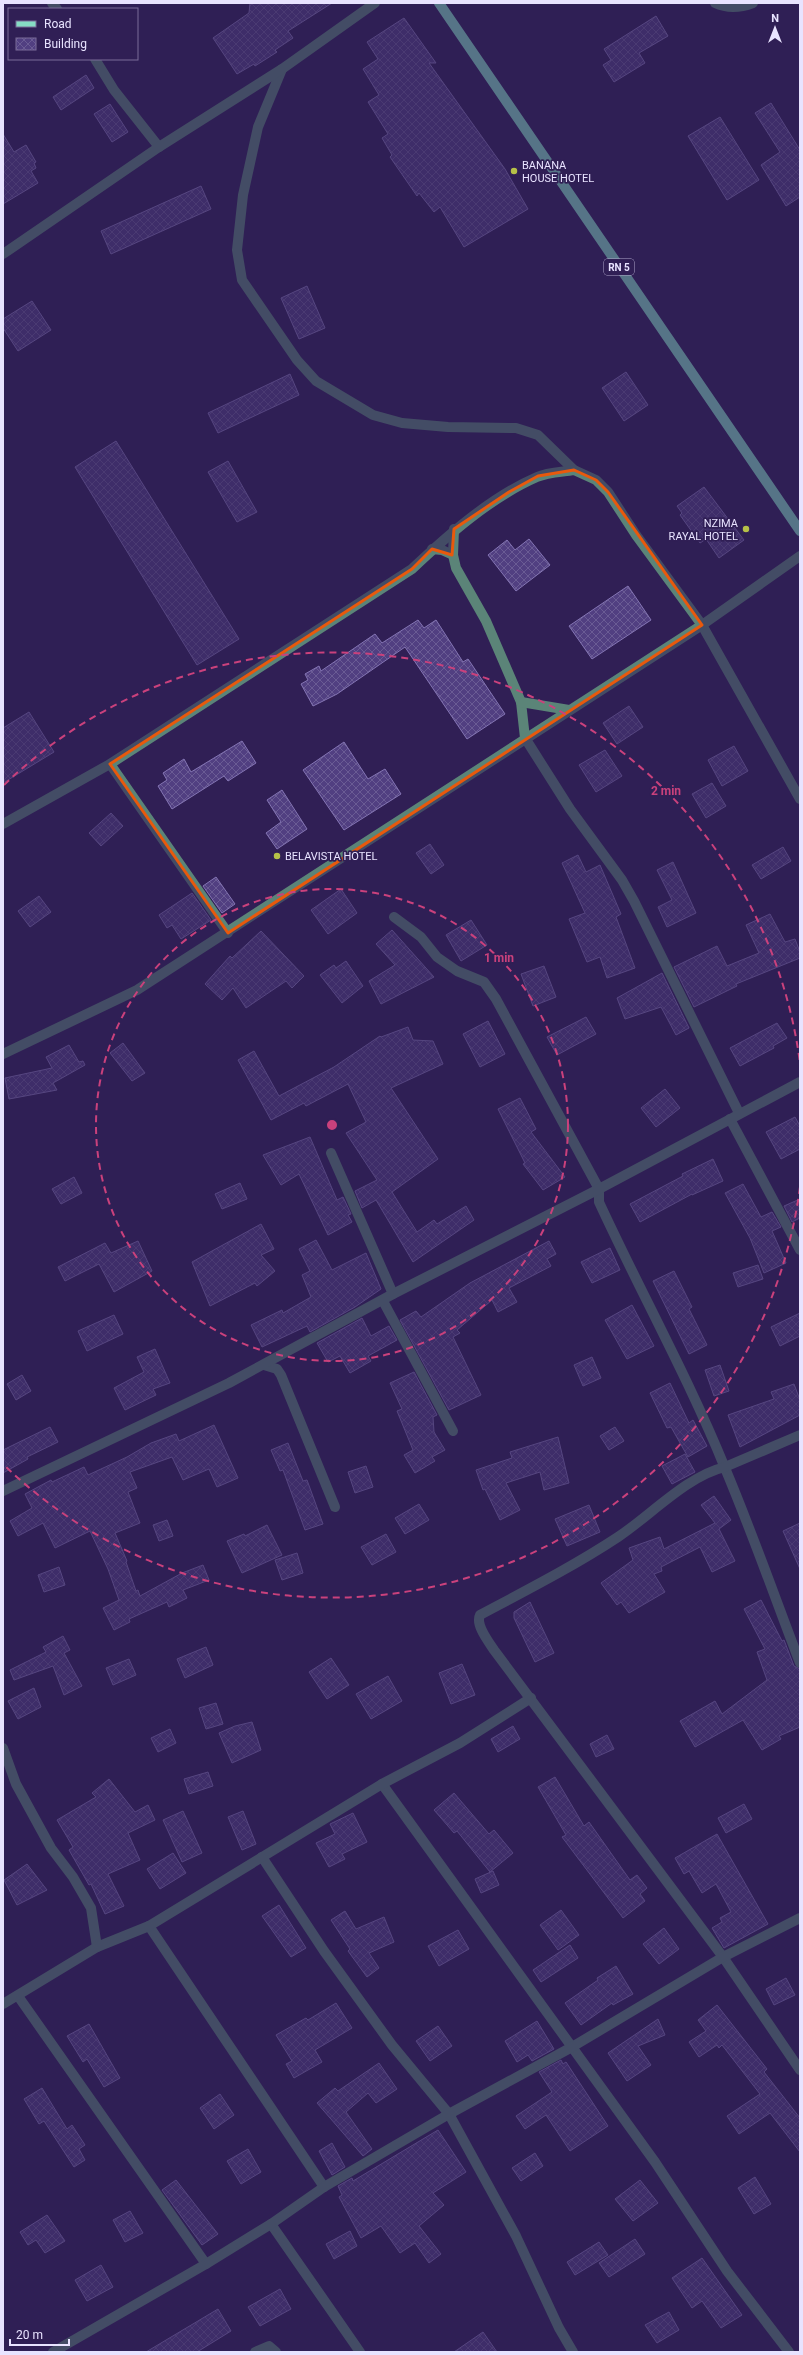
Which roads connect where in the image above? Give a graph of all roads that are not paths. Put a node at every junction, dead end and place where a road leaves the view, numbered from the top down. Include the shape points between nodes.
1 (375, 3) edge
2 (439, 3) edge
3 (715, 3) edge
4 (753, 3) edge
5 (96, 60) edge
6 (282, 70) junction
7 (159, 147) junction
8 (3, 254) edge
9 (574, 470) junction
10 (454, 530) junction
11 (800, 531) edge
12 (432, 549) junction
13 (452, 555) junction
14 (800, 556) edge
15 (702, 625) junction
16 (521, 702) junction
17 (569, 710) junction
18 (525, 738) junction
19 (110, 764) junction
20 (800, 799) edge
21 (3, 824) edge
22 (394, 917) dead end
23 (228, 933) junction
24 (3, 1054) edge
25 (800, 1082) edge
26 (739, 1113) junction
27 (730, 1119) junction
28 (330, 1153) dead end
29 (598, 1188) junction
30 (800, 1250) edge
31 (393, 1294) junction
32 (383, 1301) junction
33 (264, 1365) junction
34 (453, 1431) dead end
35 (800, 1435) edge
36 (725, 1467) junction
37 (3, 1491) edge
38 (335, 1507) dead end
39 (800, 1663) edge
40 (531, 1698) junction
41 (3, 1748) edge
42 (382, 1784) junction
43 (262, 1857) junction
44 (800, 1918) edge
45 (149, 1926) junction
46 (97, 1947) junction
47 (724, 1957) junction
48 (18, 1996) junction
49 (3, 2004) edge
50 (572, 2047) junction
51 (800, 2070) edge
52 (449, 2114) junction
53 (324, 2186) junction
54 (271, 2224) junction
55 (206, 2264) junction
56 (53, 2352) edge
57 (255, 2352) edge
58 (276, 2352) edge
59 (360, 2352) edge
60 (573, 2352) edge
61 (789, 2352) edge

1 - 6 street
2 - 11 main road, RN 5 / RN 5
3 - 4 street via 741,8
5 - 7 street via 114,90
6 - 7 street
6 - 9 street via 258,127 243,195 237,250 242,280 297,360 316,381 373,415 402,423 516,428 538,434
7 - 8 street
9 - 10 street via 538,476 509,492
9 - 15 street via 596,480 608,492
10 - 12 street
10 - 13 street
12 - 13 street
12 - 19 street via 412,569
13 - 16 street via 456,568 486,621
14 - 15 street
15 - 17 street
15 - 20 street
16 - 17 street
16 - 18 street
17 - 18 street
18 - 23 street
18 - 26 street via 570,809 622,880 634,901
19 - 21 street
19 - 23 street
22 - 29 street via 421,937 437,956 457,971 484,982 496,999
23 - 24 street via 137,990
25 - 26 street
26 - 27 street
27 - 29 street
27 - 30 street
28 - 31 street
29 - 31 street
29 - 36 street via 599,1202
31 - 32 street
32 - 33 street
32 - 34 street
33 - 37 street
33 - 38 street via 277,1369 281,1375
35 - 36 street
36 - 39 street
36 - 40 street via 695,1480 619,1536 580,1560 480,1615 481,1627 494,1650
40 - 42 street via 460,1743
40 - 47 street
41 - 46 street via 16,1784 51,1848 73,1877 91,1908
42 - 43 street
42 - 50 street
43 - 45 street
43 - 52 street via 324,1951 392,2045
44 - 47 street
45 - 46 street
45 - 53 street
46 - 48 street
47 - 50 street
47 - 51 street
48 - 49 street
48 - 55 street
50 - 52 street
50 - 61 street via 655,2162 727,2271
52 - 53 street
52 - 60 street via 516,2236
53 - 54 street
54 - 55 street
54 - 59 street
55 - 56 street
57 - 58 street via 270,2346

